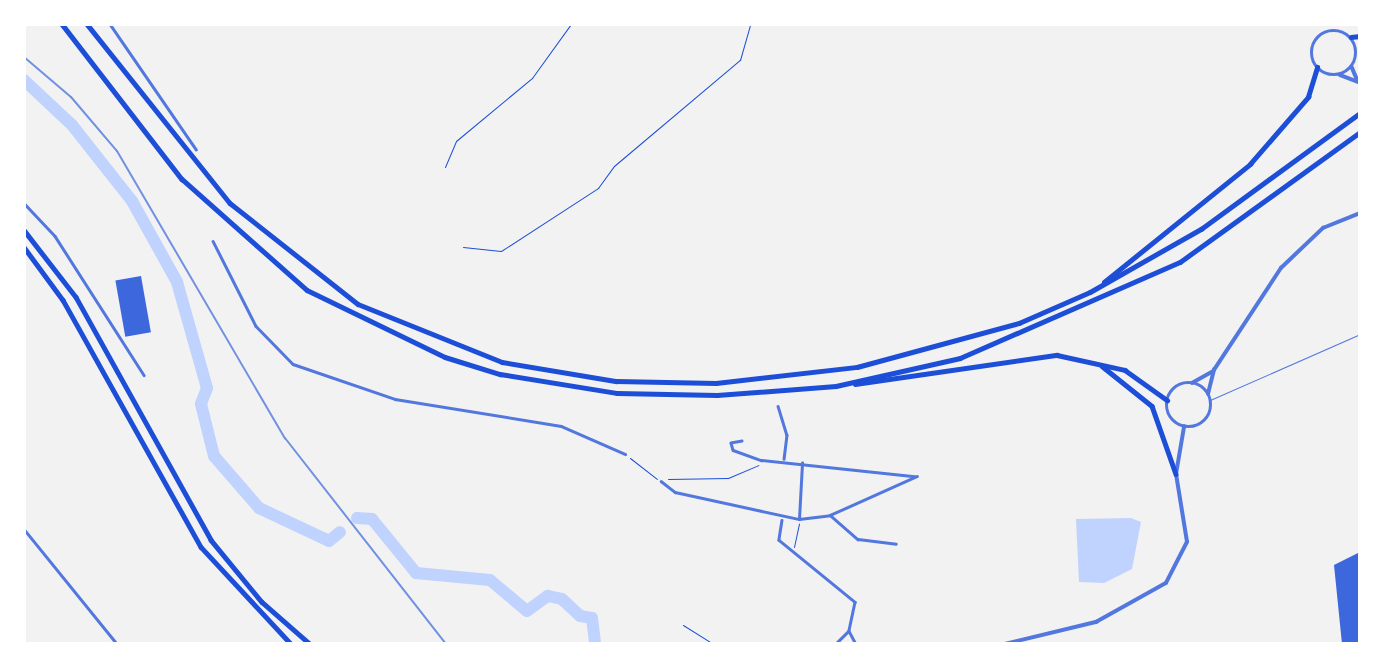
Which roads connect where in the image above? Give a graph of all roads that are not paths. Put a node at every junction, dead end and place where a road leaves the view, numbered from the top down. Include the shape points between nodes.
1 (62, 24) edge
2 (87, 24) edge
3 (110, 24) edge
4 (1360, 36) edge
5 (1351, 37) junction
6 (1317, 67) junction
7 (1352, 67) junction
8 (1340, 75) junction
9 (1359, 82) edge
10 (1360, 113) edge
11 (1360, 132) edge
12 (196, 149) dead end
13 (24, 203) edge
14 (1360, 213) edge
15 (24, 230) edge
16 (213, 241) dead end
17 (24, 247) edge
18 (1090, 292) junction
19 (1360, 334) edge
20 (1095, 362) junction
21 (1214, 370) junction
22 (144, 375) dead end
23 (1192, 383) junction
24 (836, 386) junction
25 (1208, 394) junction
26 (1167, 400) junction
27 (1210, 400) junction
28 (778, 406) dead end
29 (1184, 427) junction
30 (742, 441) dead end
31 (625, 454) road end
32 (783, 460) junction
33 (803, 463) junction
34 (1176, 474) junction
35 (661, 481) road end
36 (830, 515) junction
37 (799, 519) junction
38 (782, 520) junction
39 (24, 529) edge
40 (896, 544) dead end
41 (849, 631) junction
42 (117, 643) edge
43 (291, 643) edge
44 (310, 643) edge
45 (836, 643) edge
46 (856, 643) edge
47 (1005, 643) edge

1 - 24 highway via 219,217 307,289 394,336 500,374 576,388 717,395
2 - 18 highway via 194,165 273,242 358,304 502,362 616,381 780,379 965,342
3 - 12 street
4 - 5 highway
5 - 6 street via 1336,30 1322,34 1313,46
5 - 7 street via 1357,55
6 - 8 street
6 - 18 highway via 1307,97 1250,164
7 - 8 street
7 - 9 street
8 - 9 street
10 - 18 highway via 1255,195
11 - 24 highway via 1258,211 1144,280 960,358
13 - 22 street via 55,236
14 - 21 street via 1323,228 1299,248
15 - 44 highway via 76,297 211,540 262,602
16 - 31 street via 272,346 317,376 395,399 552,423
17 - 43 highway via 62,300 201,548
19 - 27 lane
20 - 24 highway via 1024,357 950,375
20 - 26 highway via 1147,381
20 - 34 highway via 1152,406
21 - 23 street
21 - 25 street
23 - 25 street
23 - 26 street via 1178,385
25 - 27 street
26 - 29 street via 1172,420
27 - 29 street via 1205,420
28 - 32 street via 787,435
29 - 34 street
30 - 32 street via 731,443 733,450 761,460
32 - 33 street
33 - 36 street via 917,476
33 - 37 street
34 - 47 street via 1187,535 1166,583 1096,622
35 - 38 street via 675,492 766,510
36 - 37 street
36 - 40 street via 858,539
37 - 38 street
38 - 41 street via 779,540 852,598 856,609
39 - 42 street
41 - 45 street
41 - 46 street

